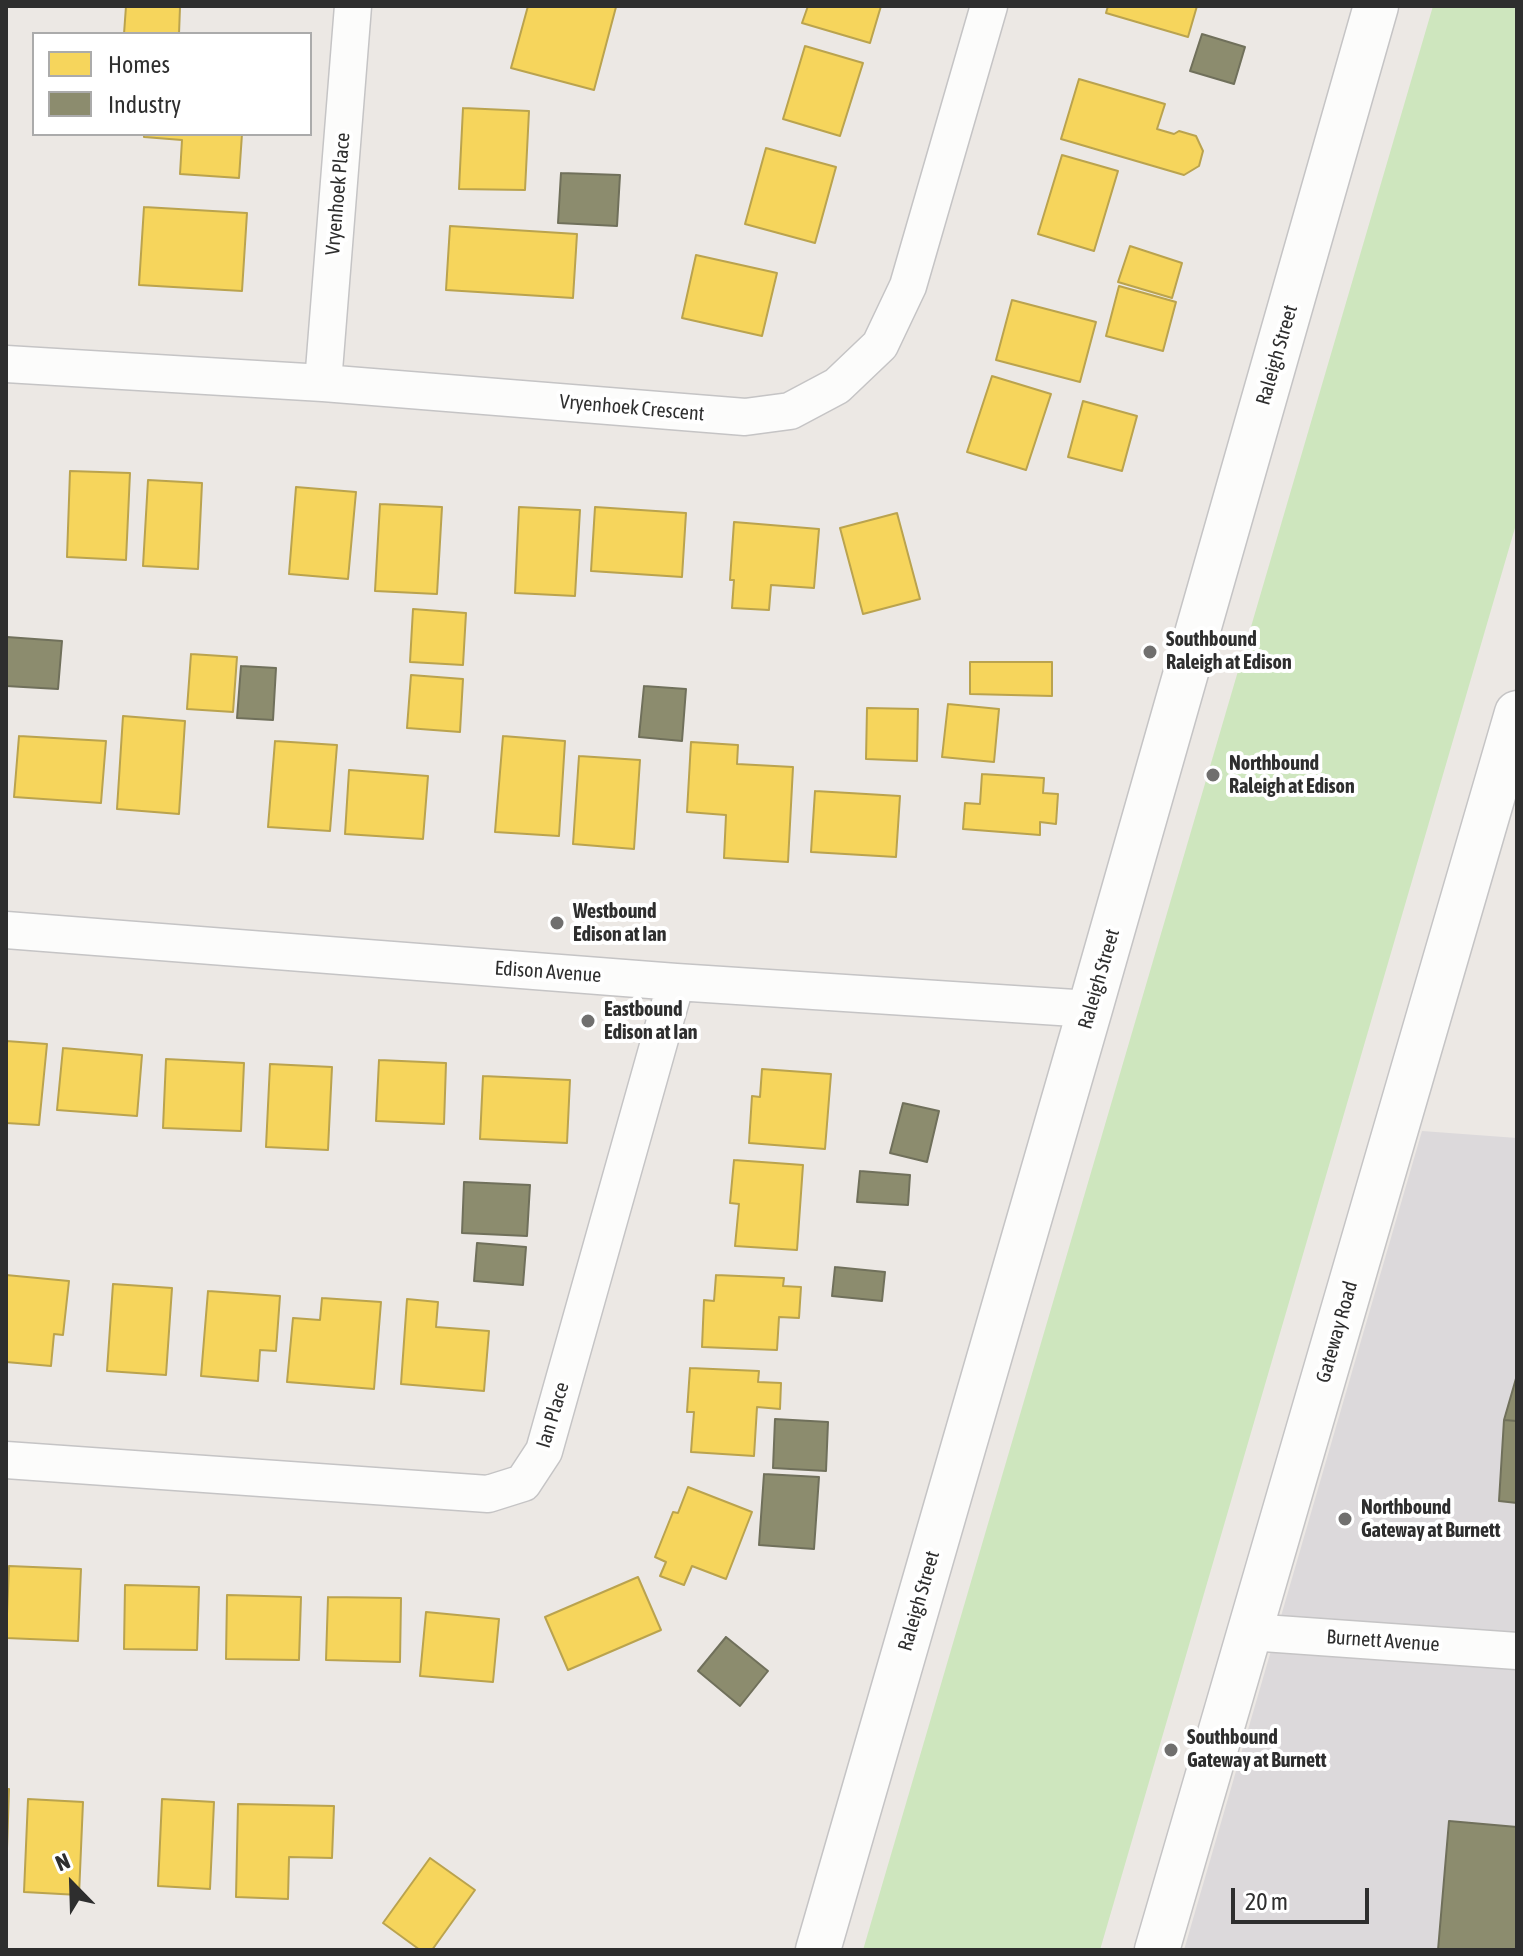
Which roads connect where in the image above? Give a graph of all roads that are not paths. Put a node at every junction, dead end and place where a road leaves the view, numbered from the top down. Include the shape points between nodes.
1 (353, 6) edge
2 (989, 6) edge
3 (1376, 6) edge
4 (6, 364) edge
5 (323, 383) junction
6 (1517, 713) edge
7 (6, 930) edge
8 (676, 982) junction
9 (1090, 1009) junction
10 (6, 1460) edge
11 (1249, 1632) junction
12 (1517, 1651) edge
13 (818, 1950) edge
14 (1157, 1950) edge

1 - 5 street, Vryenhoek Place
2 - 5 street, Vryenhoek Crescent via 908,286 880,345 837,386 790,411 745,417
3 - 9 street, Raleigh Street
4 - 5 street, Vryenhoek Crescent
6 - 11 street, Gateway Road
7 - 8 street, Edison Avenue
8 - 9 street, Edison Avenue
8 - 10 street, Ian Place via 544,1451 523,1483 488,1494
9 - 13 street, Raleigh Street
11 - 12 street, Burnett Avenue
11 - 14 street, Gateway Road

